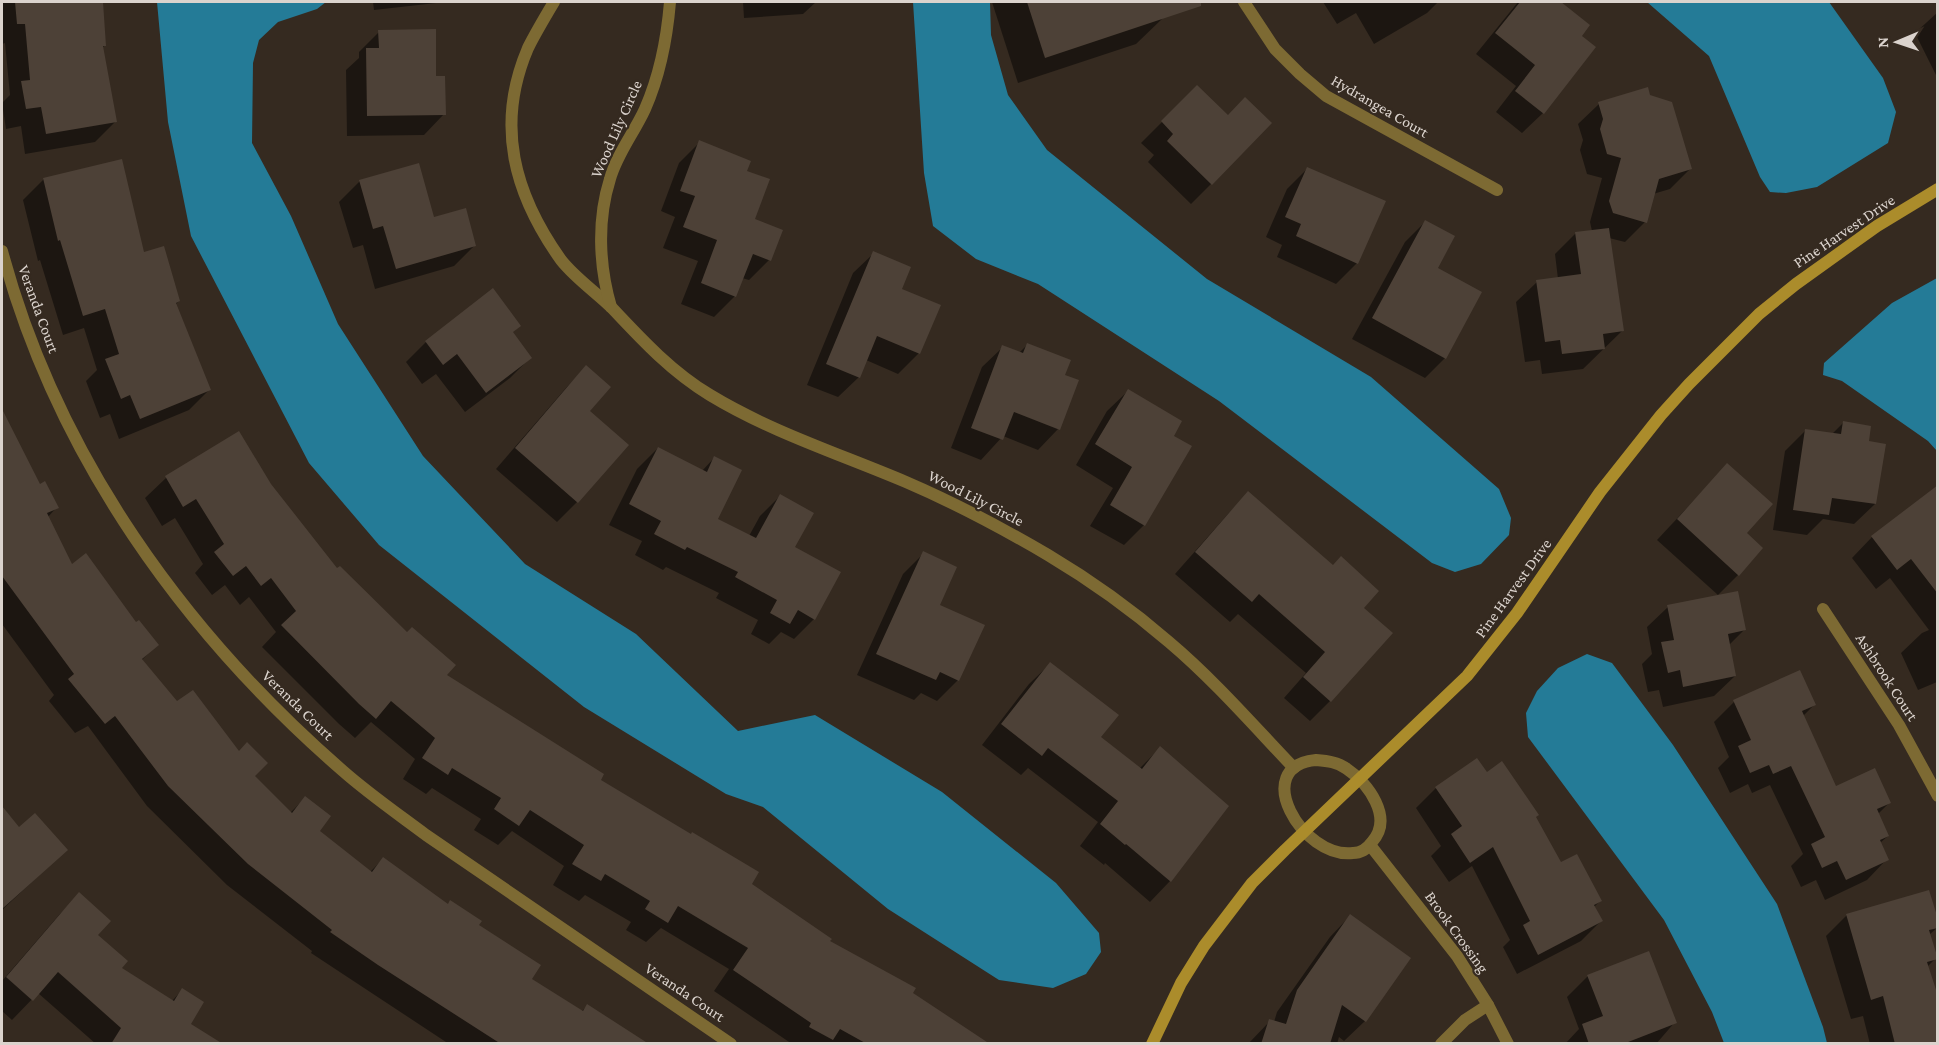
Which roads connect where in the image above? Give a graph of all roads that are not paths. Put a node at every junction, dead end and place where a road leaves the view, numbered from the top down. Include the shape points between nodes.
1 (554, 2) edge
2 (670, 2) edge
3 (1244, 2) edge
4 (1938, 189) edge
5 (1497, 190) dead end
6 (2, 251) edge
7 (611, 307) junction
8 (1822, 609) dead end
9 (1294, 768) junction
10 (1360, 780) junction
11 (1938, 796) edge
12 (1304, 831) junction
13 (1370, 845) junction
14 (1488, 1005) junction
15 (731, 1044) edge
16 (1152, 1044) edge
17 (1441, 1044) edge
18 (1508, 1044) edge

1 - 7 street, Wood Lily Circle via 529,47 515,89 511,111 514,162 528,205 562,260
2 - 7 street, Wood Lily Circle via 665,44 653,90 616,162 605,199 603,267
3 - 5 street, Hydrangea Court via 1275,50 1326,96
4 - 10 street, Pine Harvest Drive via 1869,231 1796,284 1689,384 1600,492 1490,649
6 - 15 street, Veranda Court via 43,369 99,482 161,577 235,666 313,744 379,801
7 - 9 street, Wood Lily Circle via 656,354 711,395 776,428 960,506 1087,580 1169,642 1215,684
8 - 11 street, Ashbrook Court via 1899,725
9 - 10 street via 1307,761 1327,761 1346,768
9 - 12 street via 1285,784 1286,803
10 - 12 street, Pine Harvest Drive
10 - 13 street via 1378,810 1379,830
12 - 13 street via 1332,851 1356,853
12 - 16 street, Pine Harvest Drive via 1252,883 1222,922 1181,983
13 - 14 street, Brook Crossing via 1457,956
14 - 17 street via 1465,1020
14 - 18 street, Brook Crossing

